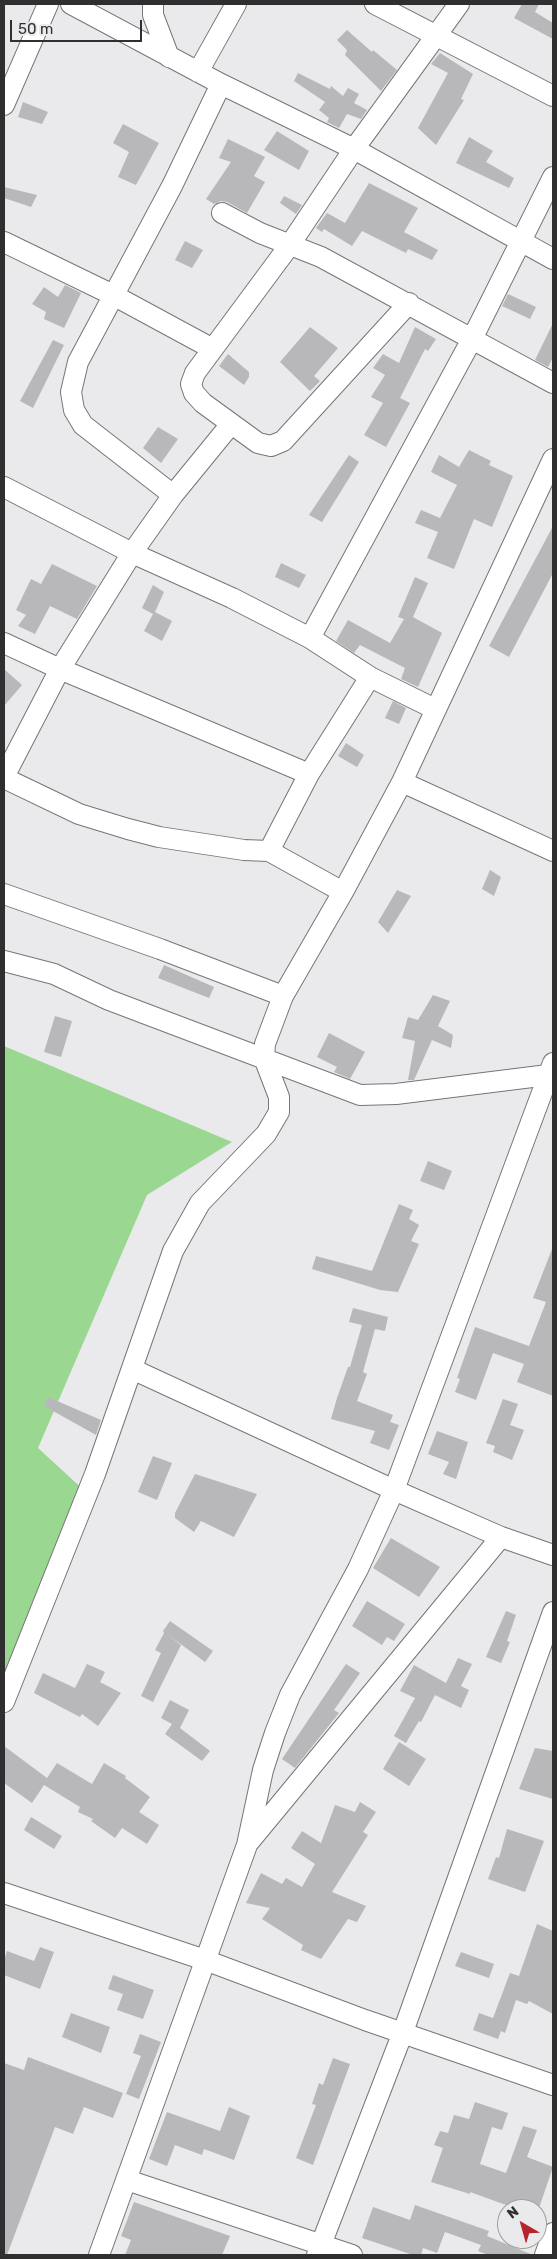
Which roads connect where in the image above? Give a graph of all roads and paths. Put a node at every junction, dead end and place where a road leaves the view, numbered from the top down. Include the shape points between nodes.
1 (48, 4) edge
2 (71, 4) edge
3 (153, 4) edge
4 (236, 4) edge
5 (375, 4) edge
6 (459, 4) edge
7 (437, 35) junction
8 (169, 57) junction
9 (198, 72) junction
10 (221, 84) junction
11 (553, 96) edge
12 (4, 105) edge
13 (354, 149) junction
14 (553, 176) edge
15 (222, 213) dead end
16 (522, 240) junction
17 (4, 242) edge
18 (289, 246) junction
19 (553, 259) edge
20 (114, 295) junction
21 (409, 303) junction
22 (472, 339) junction
23 (211, 348) junction
24 (553, 383) edge
25 (231, 424) junction
26 (553, 459) edge
27 (4, 487) edge
28 (173, 495) junction
29 (132, 553) junction
30 (310, 638) junction
31 (4, 642) edge
32 (60, 669) junction
33 (370, 677) junction
34 (435, 709) junction
35 (309, 774) junction
36 (4, 777) edge
37 (402, 782) junction
38 (269, 851) junction
39 (553, 851) edge
40 (343, 892) junction
41 (4, 894) edge
42 (4, 961) edge
43 (283, 996) junction
44 (264, 1058) junction
45 (551, 1069) edge
46 (132, 1369) junction
47 (394, 1490) junction
48 (501, 1537) junction
49 (553, 1555) edge
50 (553, 1612) edge
51 (4, 1702) edge
52 (247, 1845) junction
53 (4, 1893) edge
54 (205, 1960) junction
55 (404, 2032) junction
56 (553, 2085) edge
57 (127, 2180) junction
58 (553, 2233) edge
59 (319, 2250) edge
60 (99, 2255) edge
61 (352, 2255) edge
62 (545, 2255) edge

1 - 12 street
2 - 8 street
3 - 8 street
4 - 9 street
5 - 7 street
6 - 7 street
7 - 11 street
7 - 13 street
8 - 9 street
9 - 10 street
10 - 13 street
10 - 20 street
13 - 16 street
13 - 18 street
14 - 16 street
15 - 18 street
16 - 19 street
16 - 22 street
17 - 20 street
18 - 21 street via 321,257
18 - 23 street
20 - 23 street
20 - 28 street via 78,362 71,392 74,410 83,425
21 - 22 street
21 - 25 street via 283,441 271,446 258,443
22 - 24 street
22 - 30 street
23 - 25 street via 191,384 203,403
25 - 28 street
26 - 34 street
27 - 29 street
28 - 29 street
29 - 30 street
29 - 32 street
30 - 33 street
31 - 32 street
32 - 35 street
32 - 36 street
33 - 34 street
33 - 35 street
34 - 37 street
35 - 38 street
36 - 38 street via 79,814 128,829 244,850
37 - 39 street
37 - 40 street
38 - 40 street
40 - 43 street
41 - 43 street via 160,948
42 - 44 street via 54,974 109,1000
43 - 44 street via 265,1044
44 - 45 street via 360,1095 396,1094
44 - 46 street via 279,1097 279,1112 266,1134 200,1203 188,1223 173,1251
45 - 47 street
46 - 47 street
46 - 51 street
47 - 48 street
47 - 52 street via 358,1570 290,1695 263,1770
48 - 49 street
48 - 52 street
50 - 55 street
52 - 54 street
53 - 54 street
54 - 55 street
54 - 57 street
55 - 56 street
55 - 59 street
57 - 59 street
57 - 60 street
58 - 62 street
59 - 61 street

